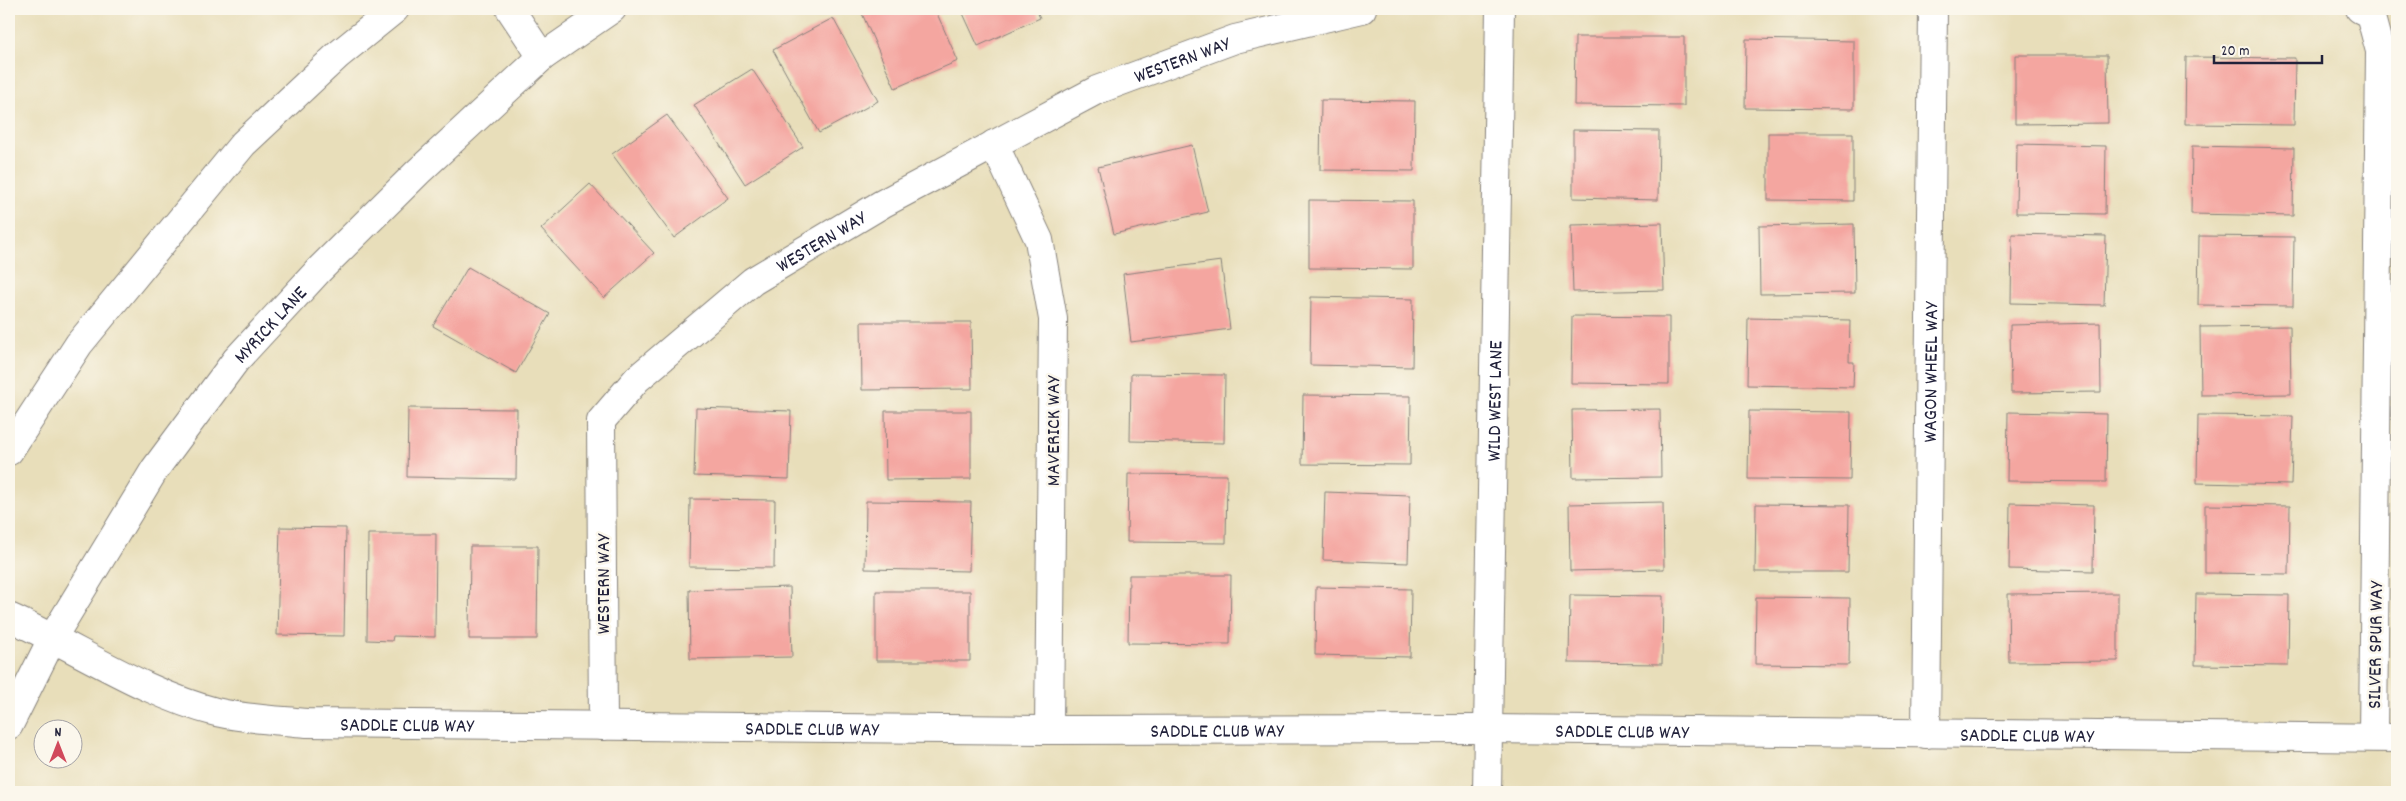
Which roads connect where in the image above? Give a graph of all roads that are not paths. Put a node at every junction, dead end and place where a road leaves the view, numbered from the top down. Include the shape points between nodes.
1 (394, 9) edge
2 (510, 9) edge
3 (612, 9) edge
4 (1362, 9) edge
5 (1500, 9) edge
6 (1933, 9) edge
7 (2365, 11) edge
8 (542, 57) junction
9 (994, 144) junction
10 (9, 451) edge
11 (9, 617) edge
12 (53, 637) junction
13 (9, 725) edge
14 (603, 726) junction
15 (1488, 729) junction
16 (1050, 730) junction
17 (1926, 734) junction
18 (2385, 737) edge
19 (1487, 792) edge

1 - 10 street via 243,144 79,344
2 - 8 street
3 - 8 street, MYRICK LANE
4 - 9 street, WESTERN WAY via 1235,39 1115,83
5 - 15 street, WILD WEST LANE
6 - 17 street, WAGON WHEEL WAY
7 - 18 street, SILVER SPUR WAY via 2380,51
8 - 12 street, MYRICK LANE via 334,255 236,360 155,469
9 - 14 street, WESTERN WAY via 882,204 753,281 637,378 601,421
9 - 16 street, MAVERICK WAY via 1040,240 1053,319
11 - 12 street
12 - 13 street, MYRICK LANE
12 - 14 street, SADDLE CLUB WAY via 148,686 218,712 307,723
14 - 16 street, SADDLE CLUB WAY
15 - 16 street, SADDLE CLUB WAY
15 - 17 street, SADDLE CLUB WAY
15 - 19 street, WILD WEST LANE
17 - 18 street, SADDLE CLUB WAY

